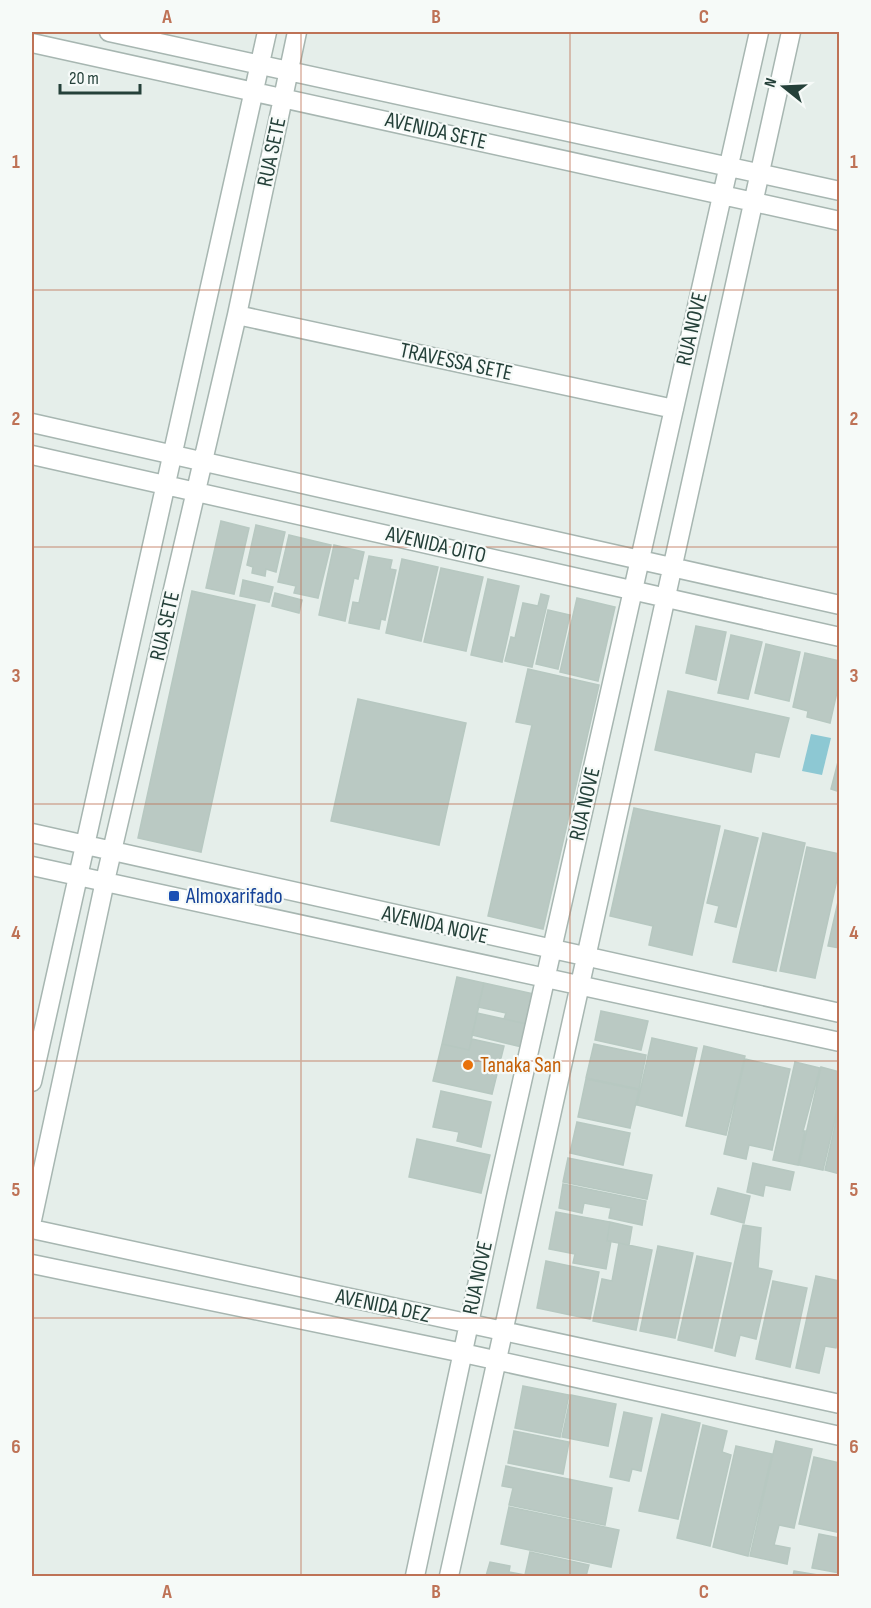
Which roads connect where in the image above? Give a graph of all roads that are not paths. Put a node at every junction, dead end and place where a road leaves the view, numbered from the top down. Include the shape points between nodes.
1 (109, 32) edge
2 (267, 32) edge
3 (297, 32) edge
4 (759, 32) edge
5 (791, 32) edge
6 (32, 43) edge
7 (259, 65) junction
8 (288, 71) junction
9 (253, 91) junction
10 (284, 98) junction
11 (729, 167) junction
12 (759, 174) junction
13 (840, 191) edge
14 (722, 195) junction
15 (753, 202) junction
16 (840, 221) edge
17 (237, 315) junction
18 (674, 409) junction
19 (32, 423) edge
20 (172, 454) junction
21 (32, 455) edge
22 (203, 461) junction
23 (165, 485) junction
24 (196, 491) junction
25 (640, 561) junction
26 (671, 568) junction
27 (633, 590) junction
28 (664, 598) junction
29 (840, 605) edge
30 (840, 637) edge
31 (32, 833) edge
32 (85, 845) junction
33 (112, 851) junction
34 (32, 866) edge
35 (78, 876) junction
36 (105, 881) junction
37 (551, 951) junction
38 (586, 958) junction
39 (545, 976) junction
40 (580, 984) junction
41 (840, 1013) edge
42 (840, 1042) edge
43 (32, 1082) edge
44 (32, 1220) edge
45 (32, 1229) edge
46 (32, 1264) edge
47 (468, 1324) junction
48 (504, 1333) junction
49 (462, 1353) junction
50 (498, 1361) junction
51 (840, 1404) edge
52 (840, 1436) edge
53 (415, 1576) edge
54 (449, 1576) edge

1 - 7 street, AVENIDA SETE
2 - 7 street, RUA SETE
3 - 8 street, RUA SETE
4 - 11 street, RUA NOVE
5 - 12 street, RUA NOVE
6 - 9 street, AVENIDA SETE
7 - 8 street, AVENIDA SETE
7 - 9 street, RUA SETE
8 - 10 street, RUA SETE
8 - 11 street, AVENIDA SETE
9 - 10 street, AVENIDA SETE
9 - 20 street, RUA SETE
10 - 14 street, AVENIDA SETE
10 - 17 street, RUA SETE
11 - 12 street, AVENIDA SETE
11 - 14 street, RUA NOVE
12 - 13 street, AVENIDA SETE
12 - 15 street, RUA NOVE
14 - 15 street, AVENIDA SETE
14 - 18 street, RUA NOVE
15 - 16 street, AVENIDA SETE
15 - 26 street, RUA NOVE
17 - 18 street, TRAVESSA SETE
17 - 22 street, RUA SETE
18 - 25 street, RUA NOVE
19 - 20 street, AVENIDA OITO
20 - 22 street, AVENIDA OITO
20 - 23 street, RUA SETE
21 - 23 street, AVENIDA OITO
22 - 24 street, RUA SETE
22 - 25 street, AVENIDA OITO
23 - 24 street, AVENIDA OITO
23 - 32 street, RUA SETE
24 - 27 street, AVENIDA OITO
24 - 33 street, RUA SETE
25 - 26 street, AVENIDA OITO
25 - 27 street, RUA NOVE
26 - 28 street, RUA NOVE
26 - 29 street, AVENIDA OITO
27 - 28 street, AVENIDA OITO
27 - 37 street, RUA NOVE
28 - 30 street, AVENIDA OITO
28 - 38 street, RUA NOVE
31 - 32 street, AVENIDA NOVE
32 - 33 street, AVENIDA NOVE
32 - 35 street, RUA SETE
33 - 36 street, RUA SETE
33 - 37 street, AVENIDA NOVE
34 - 35 street, AVENIDA NOVE
35 - 36 street, AVENIDA NOVE
35 - 43 street, RUA SETE
36 - 39 street, AVENIDA NOVE
36 - 44 street, RUA SETE
37 - 38 street, AVENIDA NOVE
37 - 39 street, RUA NOVE
38 - 40 street, RUA NOVE
38 - 41 street, AVENIDA NOVE
39 - 40 street, AVENIDA NOVE
39 - 47 street, RUA NOVE
40 - 42 street, AVENIDA NOVE
40 - 48 street, RUA NOVE
45 - 47 street, AVENIDA DEZ
46 - 49 street, AVENIDA DEZ
47 - 48 street, AVENIDA DEZ
47 - 49 street, RUA NOVE
48 - 50 street, RUA NOVE
48 - 51 street, AVENIDA DEZ
49 - 50 street, AVENIDA DEZ
49 - 53 street, RUA NOVE
50 - 52 street, AVENIDA DEZ
50 - 54 street, RUA NOVE

